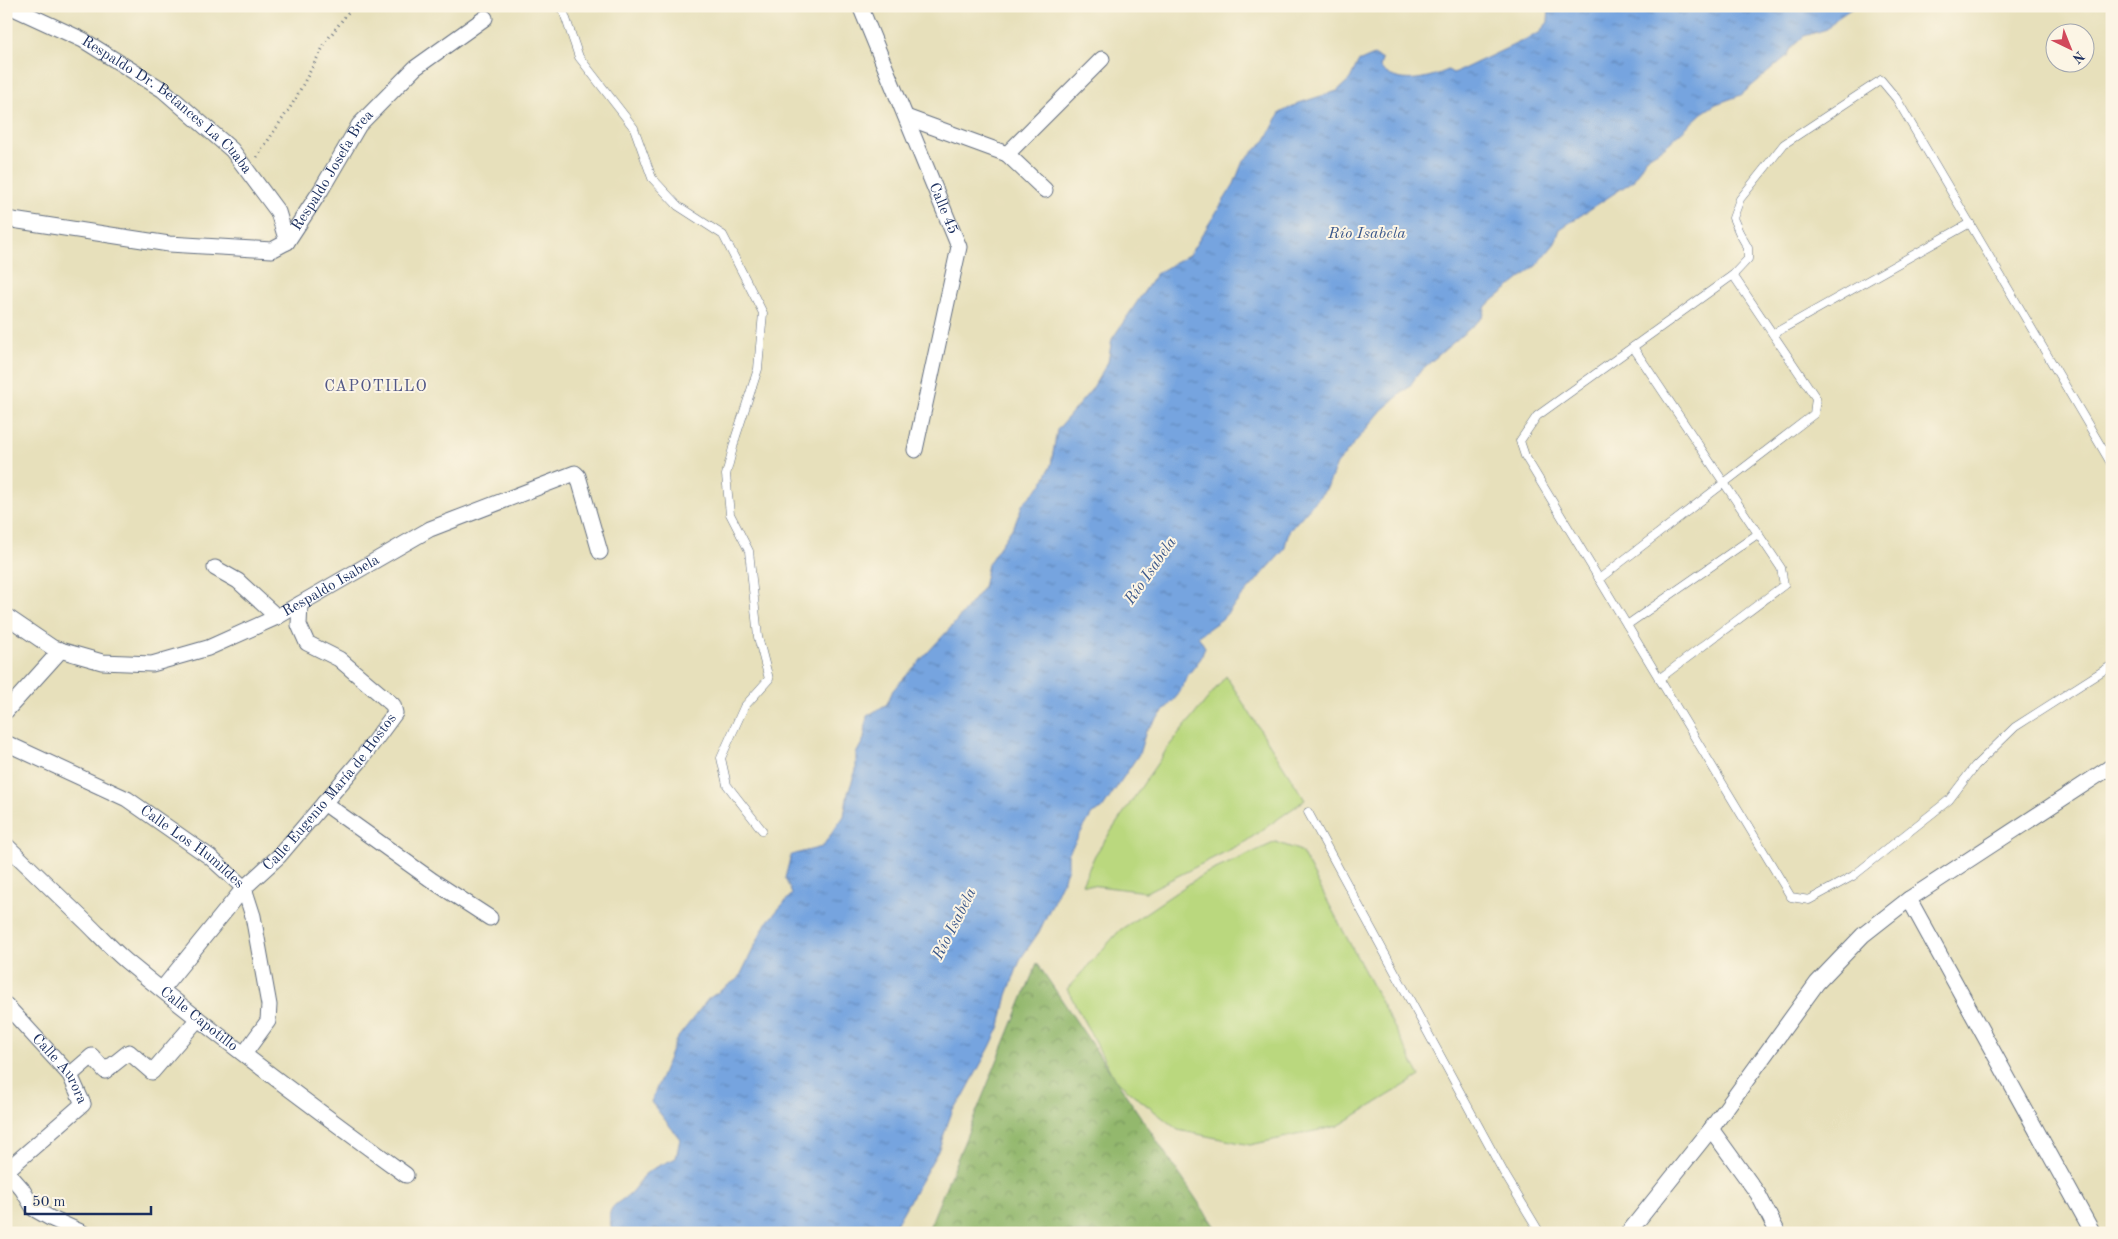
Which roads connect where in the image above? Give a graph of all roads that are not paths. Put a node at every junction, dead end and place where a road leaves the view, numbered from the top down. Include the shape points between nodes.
1 (8, 6) edge
2 (557, 6) edge
3 (860, 6) edge
4 (485, 18) dead end
5 (1102, 59) dead end
6 (906, 117) junction
7 (1006, 154) junction
8 (1046, 190) dead end
9 (6, 220) edge
10 (1970, 223) junction
11 (287, 242) junction
12 (1733, 275) junction
13 (1773, 334) junction
14 (1633, 347) junction
15 (914, 450) dead end
16 (2112, 465) edge
17 (1724, 484) junction
18 (1759, 533) junction
19 (600, 552) dead end
20 (215, 568) dead end
21 (1599, 579) junction
22 (300, 604) junction
23 (6, 616) edge
24 (277, 617) junction
25 (1627, 625) junction
26 (61, 650) junction
27 (2112, 665) edge
28 (1659, 678) junction
29 (6, 711) edge
30 (6, 743) edge
31 (2112, 766) edge
32 (324, 803) junction
33 (1308, 812) dead end
34 (762, 830) dead end
35 (6, 846) edge
36 (244, 888) junction
37 (1910, 899) junction
38 (490, 918) dead end
39 (162, 989) junction
40 (6, 1005) edge
41 (197, 1020) junction
42 (244, 1054) junction
43 (70, 1075) junction
44 (1711, 1129) junction
45 (6, 1171) edge
46 (406, 1175) dead end
47 (83, 1233) edge
48 (1540, 1233) edge
49 (1628, 1233) edge
50 (1778, 1233) edge
51 (2093, 1233) edge

1 - 11 street, Respaldo Dr. Betances La Cuaba via 83,40 163,90 232,150 278,212
2 - 34 lane via 563,10 579,57 634,128 652,178 678,206 723,235 763,312 758,369 726,475 730,514 749,551 758,637 770,679 744,707 721,758 727,785
3 - 6 street, Calle 45
4 - 11 street, Respaldo Josefa Brea via 415,68 359,125
5 - 7 street
6 - 7 street
6 - 15 street, Calle 45 via 959,247
7 - 8 street
9 - 11 street, Respaldo Josefa Brea via 168,244 272,250
10 - 12 lane via 1896,98 1881,80 1784,144 1740,199 1734,218 1748,248 1748,259
10 - 13 lane
10 - 16 lane
12 - 13 lane
12 - 14 lane
13 - 17 lane via 1816,398 1814,414
14 - 17 lane
14 - 21 lane via 1537,416 1520,441 1525,456
17 - 18 lane
17 - 21 lane
18 - 25 lane
18 - 28 lane via 1781,568 1784,585
19 - 22 street, Respaldo Isabela via 575,473 430,529
20 - 24 street via 238,581
21 - 25 lane
22 - 24 street, Respaldo Isabela
22 - 32 street, Calle Eugenio María de Hostos via 299,625 307,643 339,659 395,708 395,713 359,762
23 - 26 street, Respaldo Isabela via 53,648
24 - 26 street, Respaldo Isabela via 208,648 152,664 102,662
25 - 28 lane
26 - 29 street
27 - 28 lane via 2015,727 1975,766 1949,800 1853,876 1809,900 1791,897
30 - 36 street, Calle Los Humildes via 127,799 210,857
31 - 37 street
32 - 36 street, Calle Eugenio María de Hostos via 279,856
32 - 38 street
33 - 48 lane via 1504,1173
35 - 39 street, Calle Capotillo via 125,960
36 - 39 street, Calle Eugenio María de Hostos
36 - 42 street, Calle Los Humildes via 253,916 269,1005 268,1021
37 - 44 street via 1863,935 1817,983
37 - 51 street
39 - 41 street, Calle Capotillo
40 - 43 street, Calle Aurora
41 - 42 street, Calle Capotillo via 218,1032
41 - 43 street via 152,1072 130,1052 105,1071 92,1056
42 - 46 street, Calle Capotillo
43 - 45 street, Calle Aurora via 83,1104
44 - 49 street
44 - 50 street via 1758,1194
45 - 47 street via 34,1209

